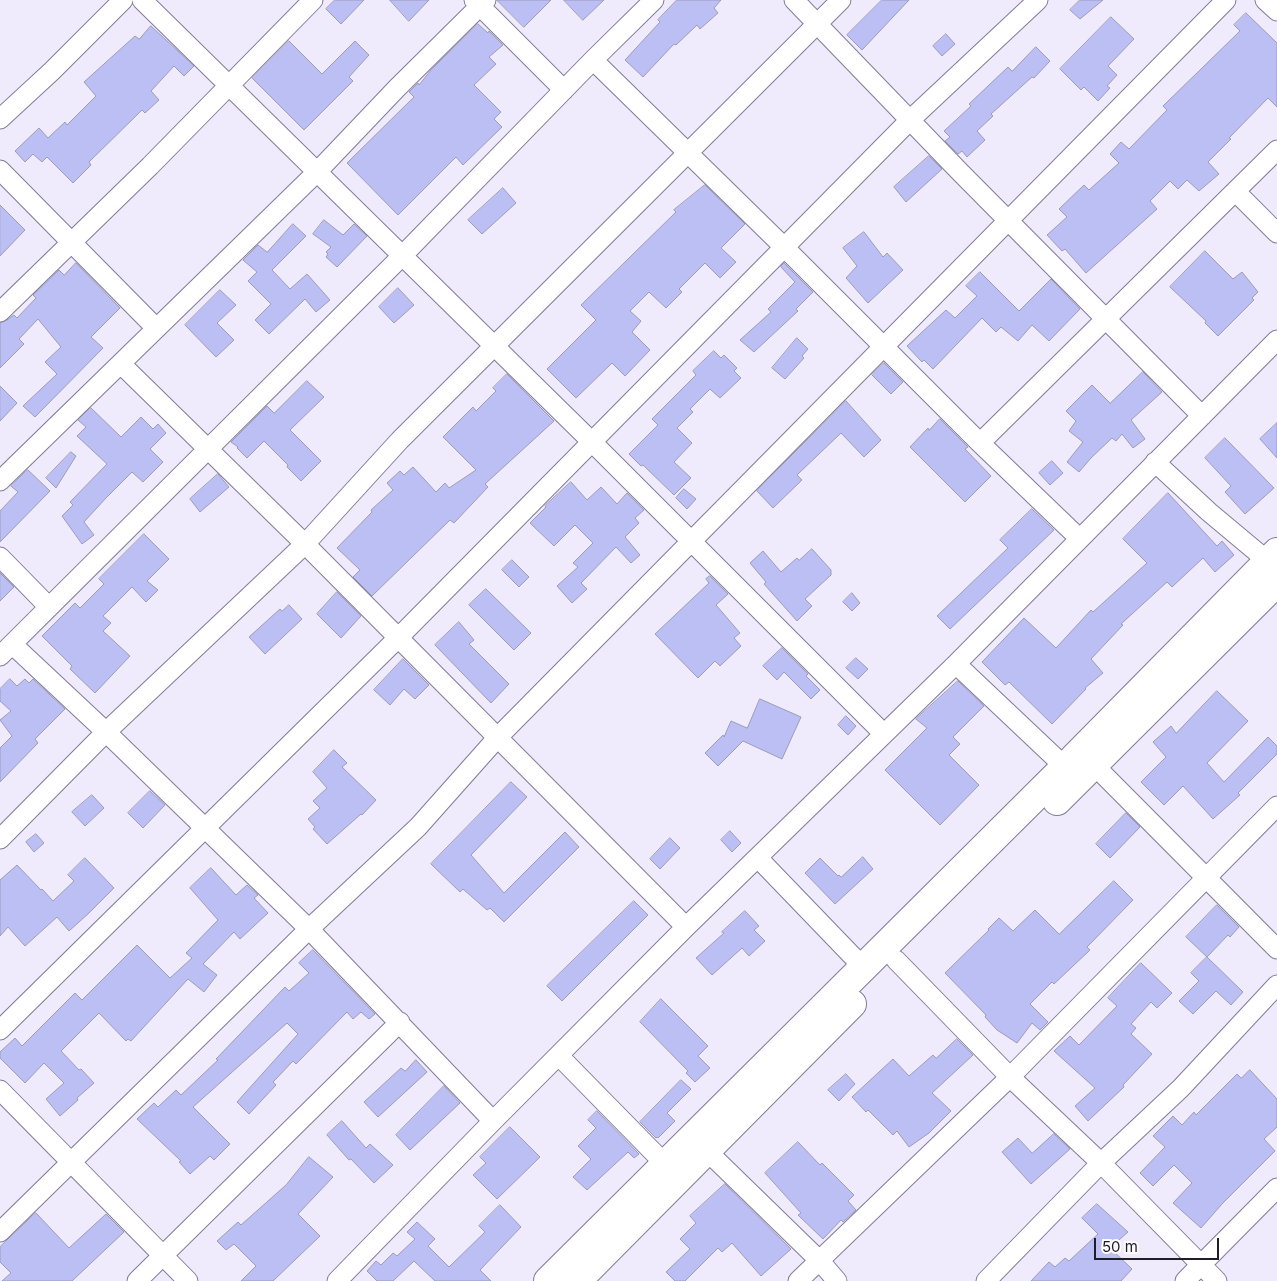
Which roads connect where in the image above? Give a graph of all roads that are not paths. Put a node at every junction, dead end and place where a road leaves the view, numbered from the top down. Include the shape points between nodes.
1 (123, 0) edge
2 (142, 0) edge
3 (313, 0) edge
4 (654, 0) edge
5 (794, 0) edge
6 (841, 0) edge
7 (1038, 0) edge
8 (1226, 0) edge
9 (480, 2) edge
10 (817, 24) junction
11 (593, 60) junction
12 (230, 85) junction
13 (564, 90) junction
14 (0, 120) edge
15 (910, 120) junction
16 (1277, 150) edge
17 (687, 153) junction
18 (0, 170) edge
19 (317, 172) junction
20 (1236, 192) junction
21 (1009, 221) junction
22 (1277, 233) edge
23 (72, 243) junction
24 (785, 248) junction
25 (402, 256) junction
26 (0, 312) edge
27 (1107, 319) junction
28 (156, 328) junction
29 (1277, 340) edge
30 (495, 346) junction
31 (884, 347) junction
32 (121, 364) junction
33 (1202, 416) junction
34 (592, 442) junction
35 (980, 442) junction
36 (208, 449) junction
37 (1155, 462) junction
38 (0, 481) edge
39 (1080, 539) junction
40 (692, 542) junction
41 (305, 544) junction
42 (0, 557) edge
43 (1275, 566) edge
44 (49, 607) junction
45 (399, 637) junction
46 (6, 650) edge
47 (956, 664) junction
48 (106, 732) junction
49 (884, 734) junction
50 (498, 737) junction
51 (1094, 764) junction
52 (1064, 767) junction
53 (1277, 806) edge
54 (204, 828) junction
55 (0, 839) edge
56 (758, 858) junction
57 (1206, 878) junction
58 (686, 927) junction
59 (309, 929) junction
60 (1277, 949) edge
61 (896, 960) junction
62 (863, 967) junction
63 (1277, 985) edge
64 (400, 1022) junction
65 (0, 1030) edge
66 (558, 1056) junction
67 (1010, 1077) junction
68 (0, 1090) edge
69 (493, 1121) junction
70 (707, 1151) junction
71 (71, 1163) junction
72 (1101, 1163) junction
73 (665, 1164) junction
74 (1277, 1188) edge
75 (0, 1232) edge
76 (162, 1256) junction
77 (819, 1260) junction
78 (1202, 1266) junction
79 (339, 1280) edge
80 (137, 1281) edge
81 (188, 1281) edge
82 (548, 1281) edge
83 (576, 1281) edge
84 (798, 1281) edge
85 (837, 1281) edge
86 (986, 1281) edge
87 (1185, 1281) edge
88 (1217, 1281) edge

1 - 14 street
2 - 12 street
3 - 12 street
4 - 11 street
5 - 10 street
6 - 10 street
7 - 15 street
8 - 21 street
9 - 13 street
9 - 19 street
10 - 15 street
10 - 17 street
11 - 13 street
11 - 17 street
12 - 19 street
12 - 23 street
13 - 25 street
15 - 21 street
15 - 24 street
16 - 20 street
17 - 24 street
17 - 30 street
18 - 23 street
19 - 25 street
19 - 28 street
20 - 22 street
20 - 27 street
21 - 27 street
21 - 31 street
23 - 26 street
23 - 28 street
24 - 31 street
24 - 34 street
25 - 30 street
25 - 36 street
27 - 33 street
27 - 35 street
28 - 32 street
29 - 33 street
30 - 34 street
30 - 41 street via 400,440
31 - 35 street
31 - 40 street
32 - 36 street
32 - 38 street
33 - 37 street
34 - 40 street
34 - 45 street
35 - 39 street
36 - 41 street
36 - 44 street
37 - 39 street
37 - 43 street
39 - 47 street
40 - 49 street
40 - 50 street
41 - 45 street
41 - 48 street
42 - 44 street
43 - 51 street
43 - 52 street
44 - 46 street
45 - 50 street
45 - 54 street
46 - 48 street
47 - 49 street
47 - 52 street
48 - 54 street
48 - 55 street
49 - 56 street
50 - 58 street
50 - 59 street via 418,827
51 - 57 street
51 - 61 street
52 - 62 street
53 - 57 street
54 - 59 street
54 - 65 street
56 - 58 street
56 - 62 street
57 - 60 street
57 - 67 street
58 - 66 street
59 - 64 street
59 - 71 street
61 - 67 street
61 - 70 street
62 - 73 street
63 - 72 street via 1181,1088
64 - 69 street
64 - 76 street
66 - 69 street
66 - 73 street
67 - 72 street
67 - 77 street
68 - 71 street
69 - 79 street
70 - 77 street
70 - 83 street
71 - 75 street
71 - 76 street
72 - 78 street
72 - 86 street
73 - 82 street
74 - 78 street
76 - 80 street
76 - 81 street
77 - 84 street
77 - 85 street
78 - 87 street
78 - 88 street

